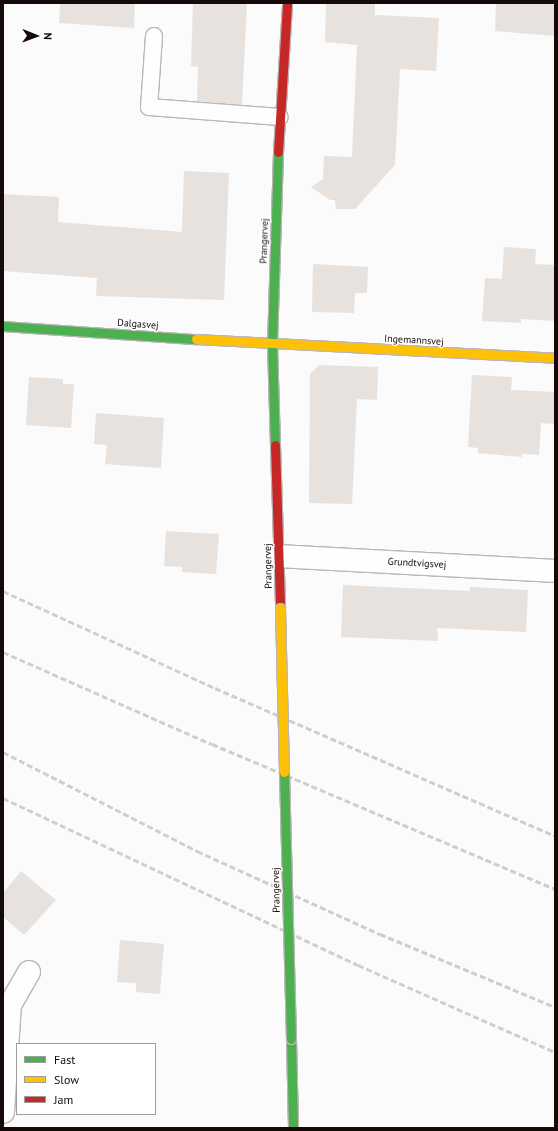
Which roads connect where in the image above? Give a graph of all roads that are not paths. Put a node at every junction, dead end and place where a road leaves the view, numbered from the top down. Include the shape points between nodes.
1 (287, 3) edge
2 (154, 36) dead end
3 (280, 117) junction
4 (3, 326) edge
5 (272, 344) junction
6 (555, 358) edge
7 (279, 556) junction
8 (555, 571) edge
9 (29, 972) dead end
10 (3, 1112) edge
11 (293, 1128) edge

1 - 3 street, Prangervej
2 - 3 lane via 149,107
3 - 5 street, Prangervej
4 - 5 street, Dalgasvej
5 - 6 street, Ingemannsvej
5 - 7 street, Prangervej
7 - 8 street, Grundtvigsvej
7 - 11 street, Prangervej, bridge
9 - 10 street via 10,1005

